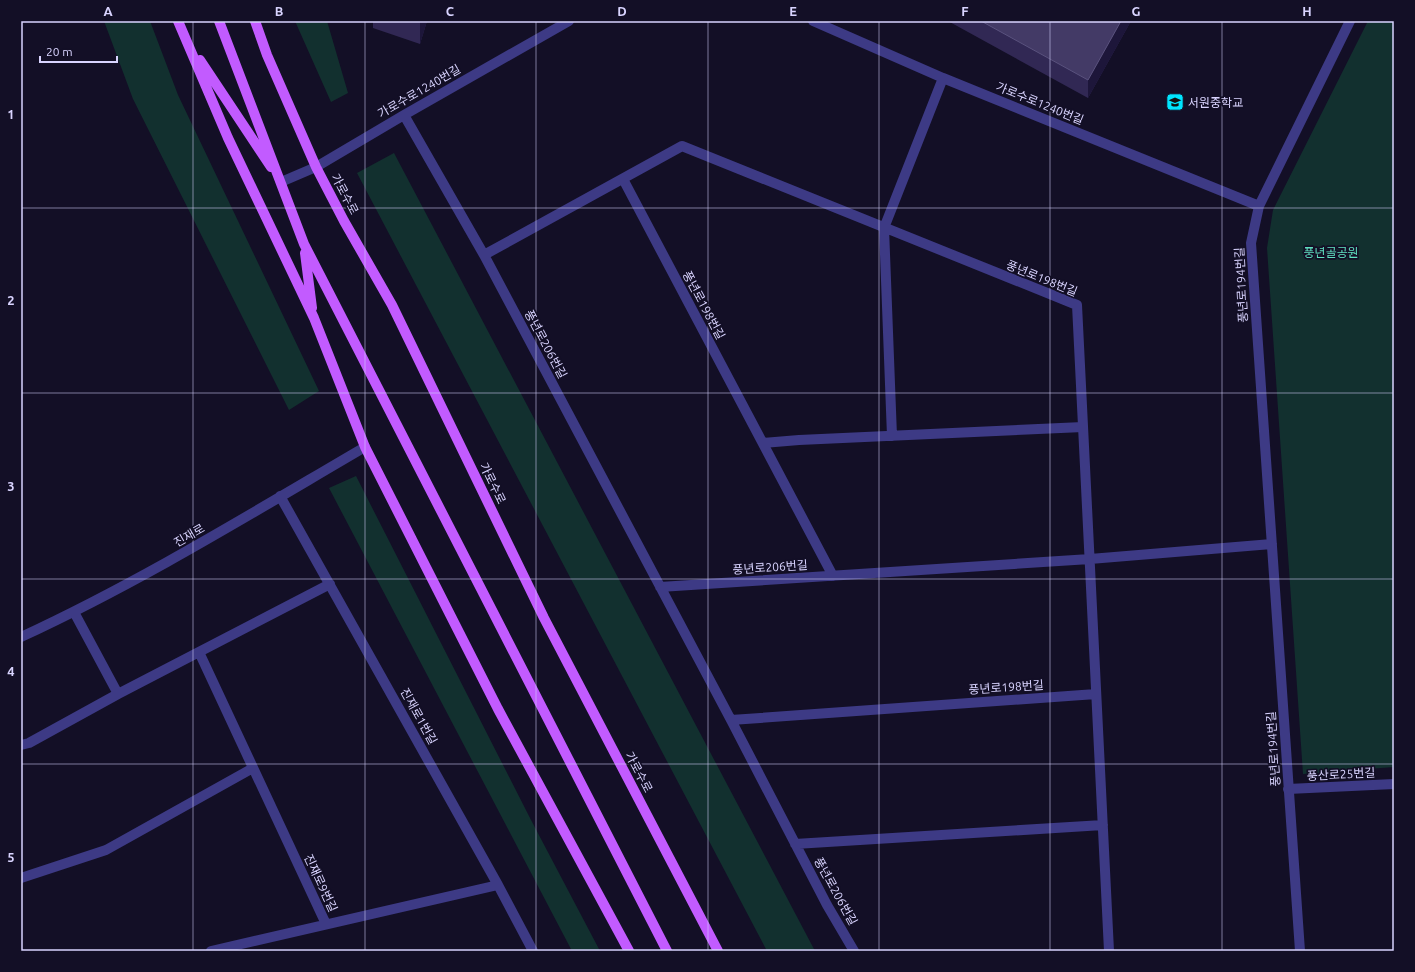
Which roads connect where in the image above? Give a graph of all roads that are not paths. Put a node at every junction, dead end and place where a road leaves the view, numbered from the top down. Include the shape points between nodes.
1 (178, 21) edge
2 (219, 21) edge
3 (255, 21) edge
4 (569, 21) edge
5 (812, 21) edge
6 (1350, 21) edge
7 (185, 38) junction
8 (943, 78) junction
9 (404, 115) junction
10 (316, 167) junction
11 (623, 179) junction
12 (281, 182) junction
13 (1259, 206) junction
14 (884, 228) junction
15 (304, 244) junction
16 (484, 255) junction
17 (314, 318) junction
18 (1083, 427) junction
19 (892, 436) junction
20 (763, 444) junction
21 (365, 447) junction
22 (280, 496) junction
23 (1272, 544) junction
24 (1090, 559) junction
25 (833, 576) junction
26 (330, 584) junction
27 (660, 587) junction
28 (74, 612) junction
29 (21, 637) edge
30 (199, 652) junction
31 (118, 694) junction
32 (1096, 694) junction
33 (731, 720) junction
34 (21, 745) edge
35 (253, 768) junction
36 (1394, 784) edge
37 (1288, 789) junction
38 (1103, 825) junction
39 (795, 844) junction
40 (21, 878) edge
41 (498, 884) junction
42 (326, 924) junction
43 (211, 951) edge
44 (533, 951) edge
45 (629, 951) edge
46 (667, 951) edge
47 (718, 951) edge
48 (854, 951) edge
49 (1109, 951) edge
50 (1300, 951) edge

1 - 7 main road
2 - 12 main road
3 - 10 main road, 가로수로 via 267,56
4 - 9 street, 가로수로1240번길
5 - 8 street, 가로수로1240번길
6 - 13 street, 풍년로194번길
7 - 12 main road
7 - 17 main road via 232,145
8 - 13 street, 가로수로1240번길
8 - 14 street
9 - 10 street, 가로수로1240번길
9 - 16 street, 풍년로206번길
10 - 12 street, 가로수로1240번길
10 - 47 main road, 가로수로 via 392,305 544,618
11 - 14 street, 풍년로198번길 via 682,146
11 - 16 street, 풍년로198번길
11 - 20 street, 풍년로198번길
12 - 15 main road
13 - 23 street, 풍년로194번길 via 1251,243
14 - 18 street, 풍년로198번길 via 1077,305
14 - 19 street
15 - 17 main road
15 - 46 main road
16 - 27 street, 풍년로206번길
17 - 21 main road
18 - 19 street
18 - 24 street, 풍년로198번길
19 - 20 street
20 - 25 street, 풍년로198번길
21 - 22 street, 진재로
21 - 45 main road via 498,709
22 - 26 street, 진재로1번길
22 - 28 street, 진재로 via 157,568
23 - 24 street
23 - 37 street, 풍년로194번길
24 - 25 street, 풍년로206번길
24 - 32 street, 풍년로198번길
25 - 27 street, 풍년로206번길
26 - 30 street
26 - 41 street, 진재로1번길
27 - 33 street, 풍년로206번길
28 - 29 street, 진재로
28 - 31 street
30 - 31 street
30 - 35 street, 진재로9번길
31 - 34 street
32 - 33 street, 풍년로198번길
32 - 38 street, 풍년로198번길
33 - 39 street, 풍년로206번길
35 - 40 street via 106,850
35 - 42 street, 진재로9번길
36 - 37 street, 풍산로25번길
37 - 50 street, 풍년로194번길
38 - 39 street, 풍년로206번길
38 - 49 street, 풍년로198번길
39 - 48 street, 풍년로206번길
41 - 42 street
41 - 44 street, 진재로1번길
42 - 43 street, 진재로9번길

